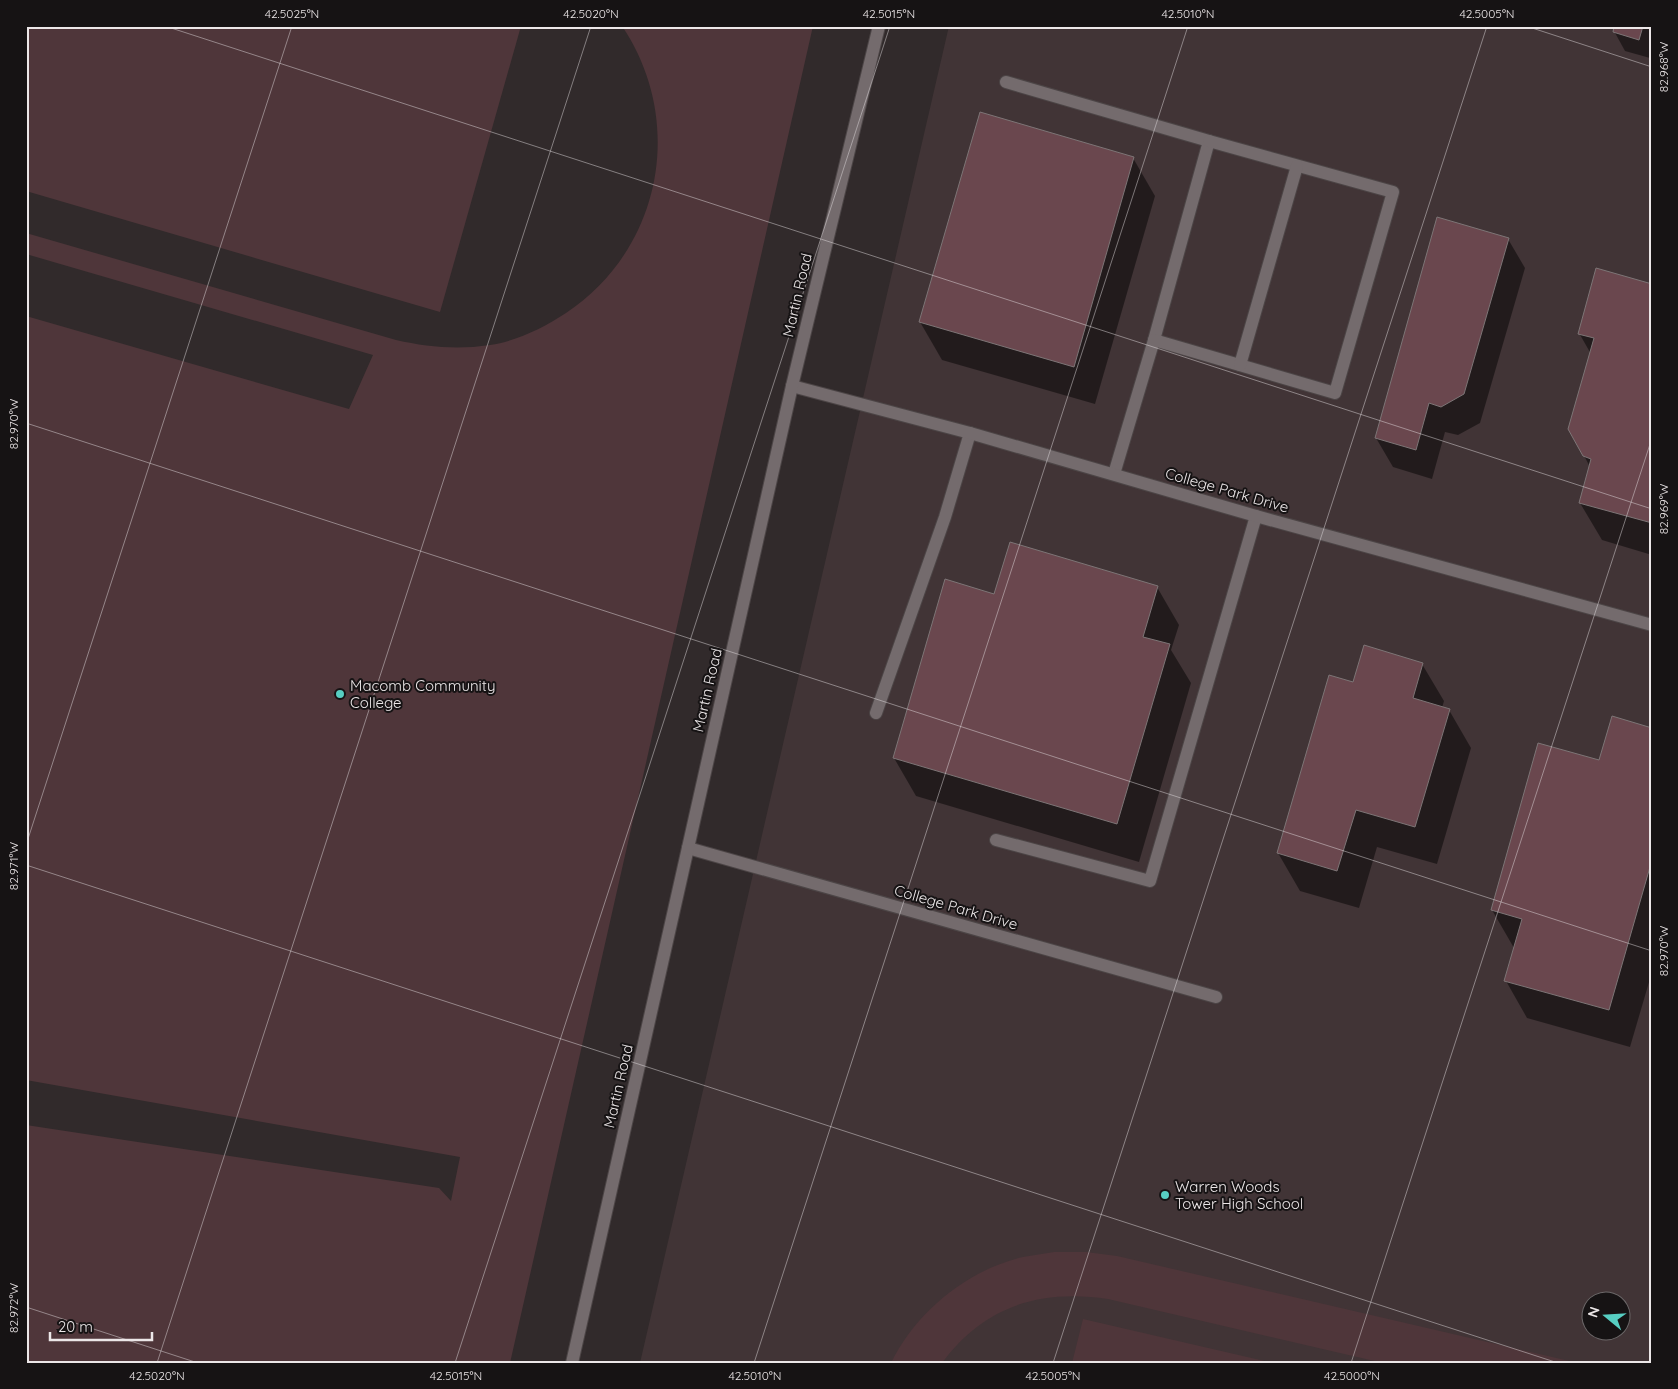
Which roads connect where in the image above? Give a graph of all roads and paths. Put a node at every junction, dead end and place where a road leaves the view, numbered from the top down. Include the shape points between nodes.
1 (878, 26) edge
2 (1006, 82) dead end
3 (1209, 141) junction
4 (1297, 166) junction
5 (1154, 340) junction
6 (1240, 365) junction
7 (792, 386) junction
8 (970, 433) junction
9 (1114, 474) junction
10 (1256, 516) junction
11 (1652, 625) edge
12 (876, 713) dead end
13 (996, 840) dead end
14 (688, 848) junction
15 (1216, 997) dead end
16 (572, 1363) edge

1 - 7 street, Martin Road
2 - 3 street
3 - 4 street
3 - 5 street
4 - 6 street
4 - 6 street via 1393,192 1335,392
5 - 6 street
5 - 9 street
7 - 8 street, College Park Drive
7 - 14 street, Martin Road
8 - 9 street, College Park Drive
8 - 12 street via 945,517
9 - 10 street, College Park Drive
10 - 11 street, College Park Drive
10 - 13 street via 1150,881
14 - 15 street, College Park Drive
14 - 16 street, Martin Road

